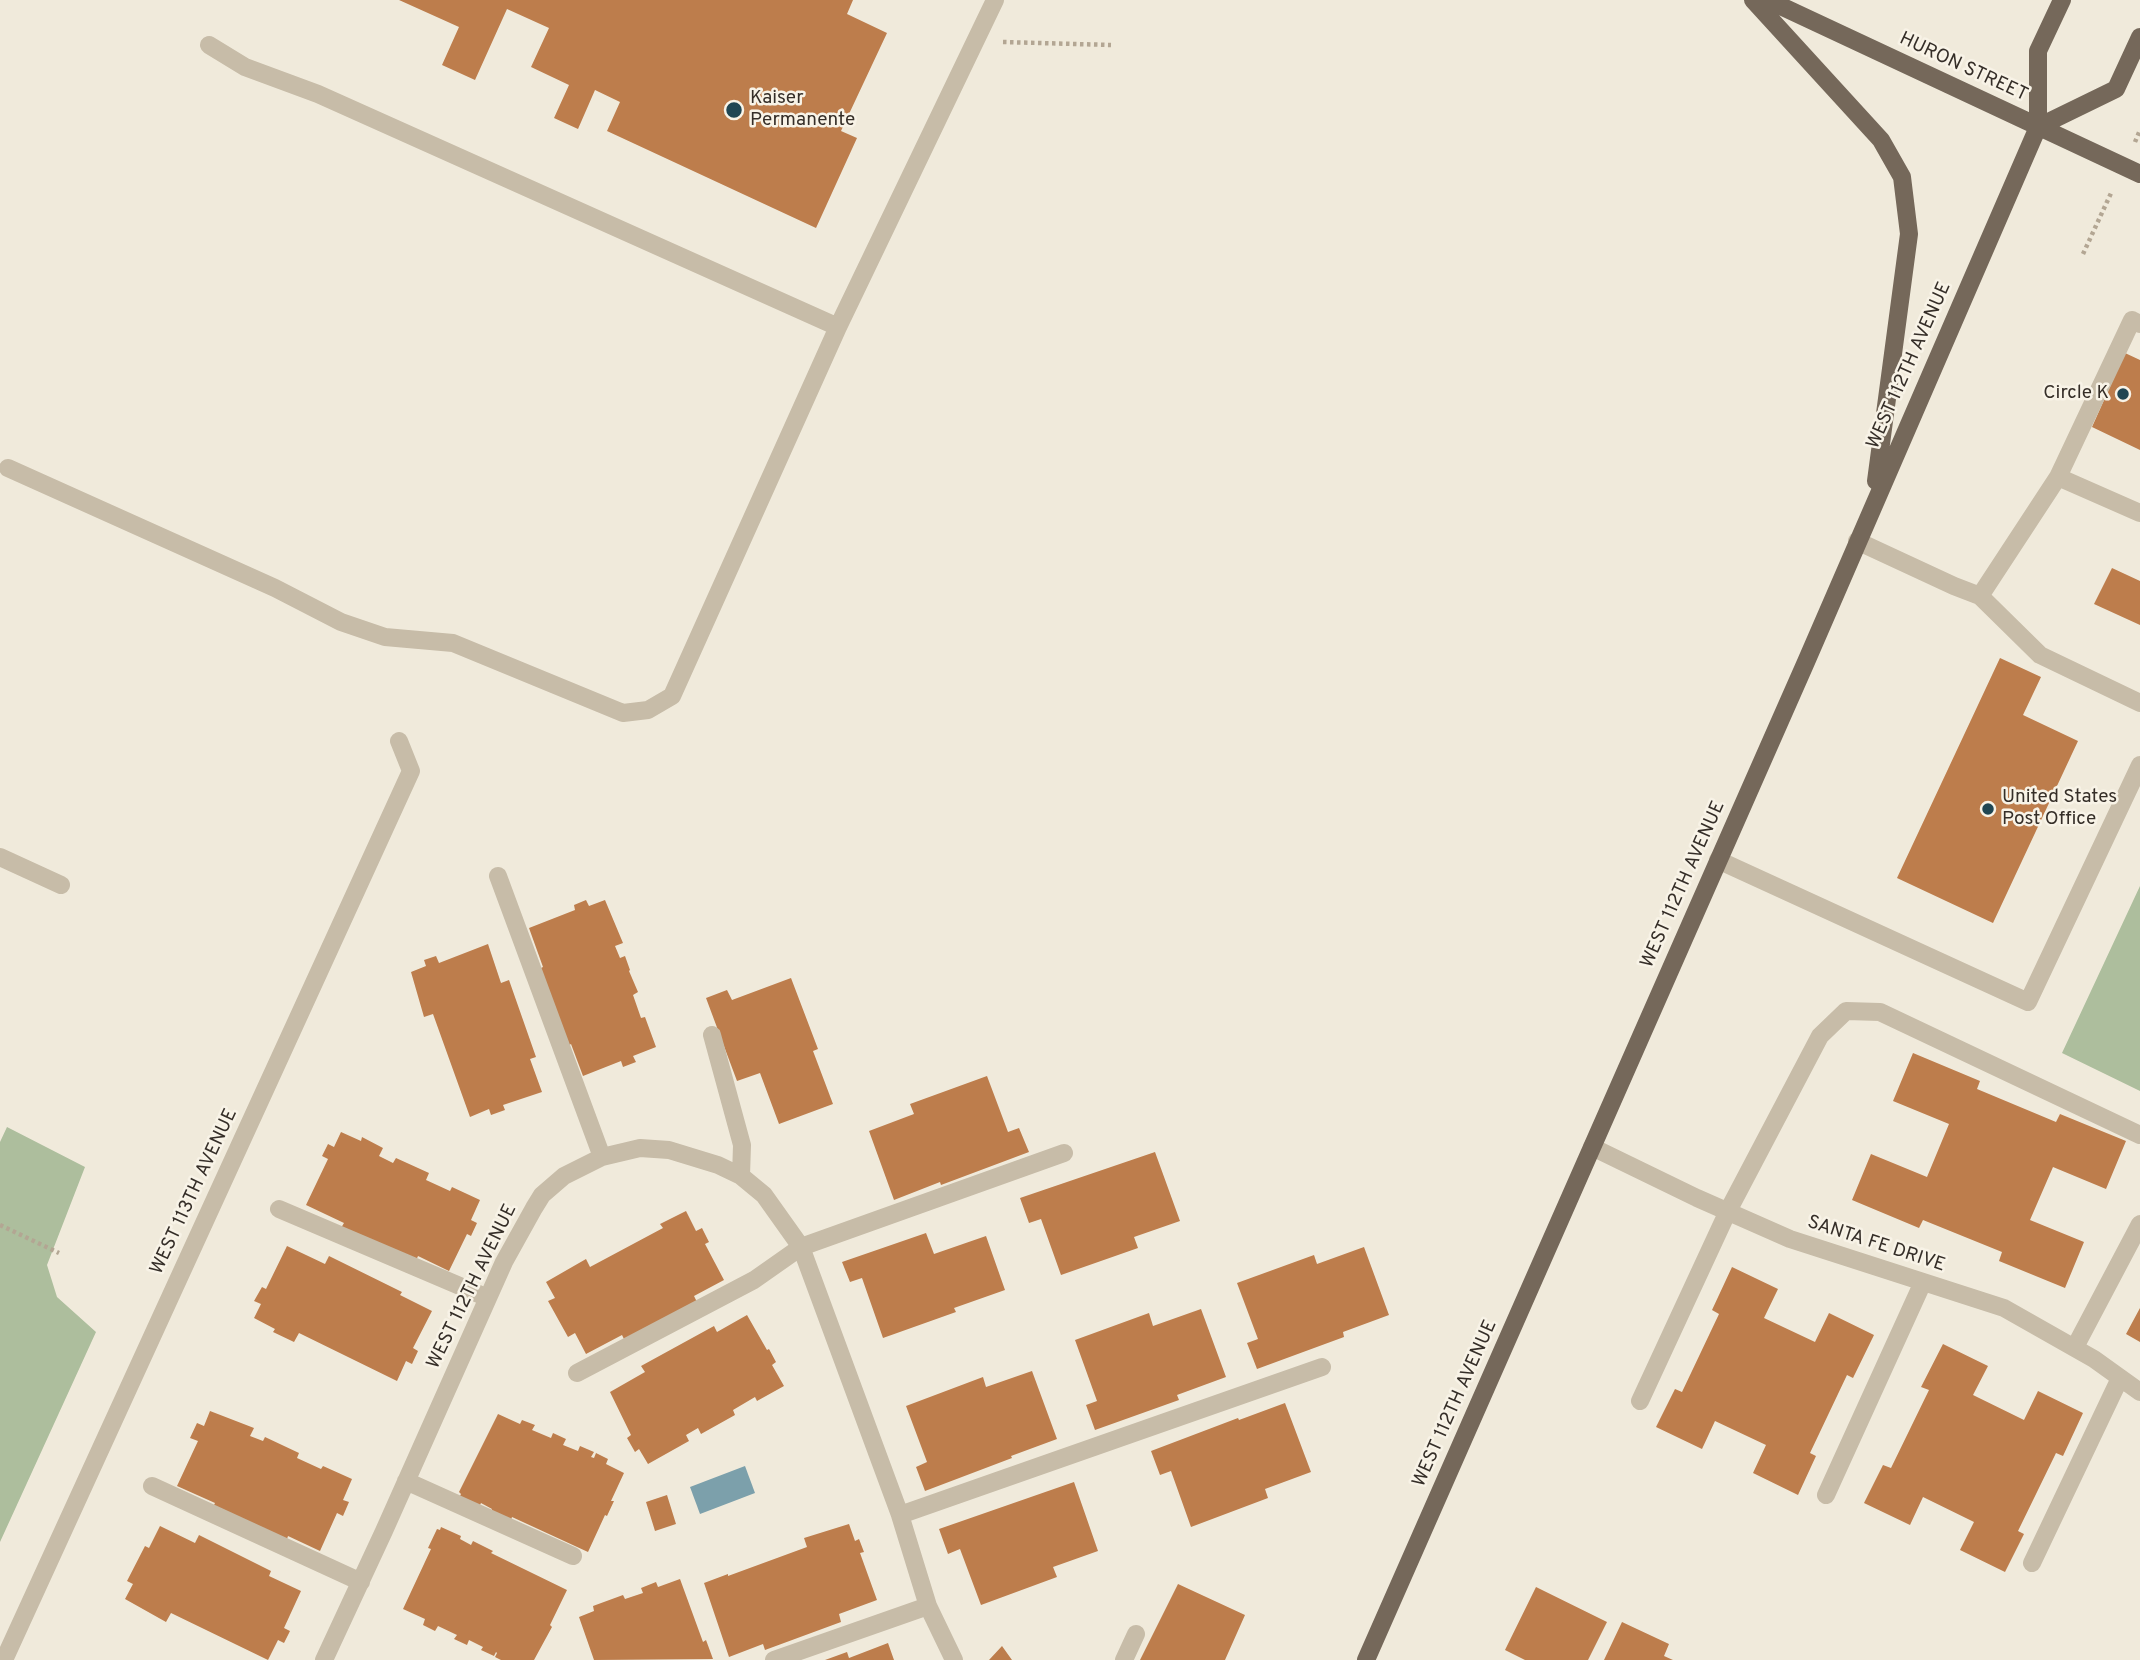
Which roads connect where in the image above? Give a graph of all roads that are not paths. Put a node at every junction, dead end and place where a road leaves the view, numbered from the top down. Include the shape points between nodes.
1 (995, 0) edge
2 (1754, 0) edge
3 (1768, 0) edge
4 (2062, 0) edge
5 (2140, 37) edge
6 (209, 45) dead end
7 (2038, 127) junction
8 (2140, 174) edge
9 (2140, 324) edge
10 (838, 327) junction
11 (8, 468) dead end
12 (2058, 477) junction
13 (1874, 502) junction
14 (2140, 513) edge
15 (1857, 541) junction
16 (1980, 596) junction
17 (2140, 703) edge
18 (399, 741) dead end
19 (2140, 765) edge
20 (0, 857) edge
21 (1718, 860) junction
22 (498, 876) dead end
23 (61, 885) dead end
24 (712, 1035) dead end
25 (2140, 1135) edge
26 (1592, 1147) junction
27 (1064, 1153) dead end
28 (603, 1157) junction
29 (741, 1175) junction
30 (279, 1209) dead end
31 (1728, 1211) junction
32 (2140, 1224) edge
33 (801, 1247) junction
34 (1923, 1282) junction
35 (488, 1298) junction
36 (2074, 1347) junction
37 (1322, 1367) dead end
38 (577, 1373) dead end
39 (2120, 1378) junction
40 (2140, 1392) edge
41 (1640, 1401) dead end
42 (407, 1481) junction
43 (152, 1486) dead end
44 (1826, 1495) dead end
45 (900, 1516) junction
46 (573, 1556) dead end
47 (2032, 1563) dead end
48 (361, 1581) junction
49 (928, 1606) junction
50 (1136, 1634) dead end
51 (4, 1660) edge
52 (324, 1660) edge
53 (774, 1660) edge
54 (954, 1660) edge
55 (1124, 1660) edge
56 (1366, 1660) edge

1 - 10 street
2 - 13 main road via 1881,140 1902,177 1909,234
3 - 7 main road, HURON STREET
4 - 7 main road via 2038,51
5 - 7 main road via 2116,89
6 - 10 street via 245,67 318,94
7 - 8 main road, HURON STREET
7 - 13 main road, WEST 112TH AVENUE
9 - 12 street via 2132,320
10 - 11 street via 672,696 648,710 623,713 453,643 385,637 341,622
12 - 14 street
12 - 16 street
13 - 15 main road, WEST 112TH AVENUE
15 - 16 street
15 - 21 main road, WEST 112TH AVENUE
16 - 17 street via 2040,655
18 - 51 street, WEST 113TH AVENUE via 411,771
19 - 21 street via 2028,1002
20 - 23 street
21 - 26 main road, WEST 112TH AVENUE
22 - 28 street
24 - 29 street via 742,1145
25 - 31 street via 1880,1012 1846,1012 1820,1036
26 - 31 street, SANTA FE DRIVE
26 - 56 main road, WEST 112TH AVENUE
27 - 33 street
28 - 29 street, WEST 112TH AVENUE via 640,1148 669,1150
28 - 35 street, WEST 112TH AVENUE via 564,1176 542,1195
29 - 33 street, WEST 112TH AVENUE via 764,1195
30 - 35 street
31 - 34 street, SANTA FE DRIVE via 1790,1239
31 - 41 street
32 - 36 street
33 - 38 street via 754,1280
33 - 45 street, WEST 112TH AVENUE
34 - 36 street, SANTA FE DRIVE via 2004,1308
34 - 44 street
35 - 42 street, WEST 112TH AVENUE
36 - 39 street, SANTA FE DRIVE
37 - 45 street
39 - 40 street, SANTA FE DRIVE
39 - 47 street
42 - 46 street
42 - 48 street, WEST 112TH AVENUE
43 - 48 street
45 - 49 street, WEST 112TH AVENUE
48 - 52 street, WEST 112TH AVENUE
49 - 53 street
49 - 54 street, WEST 112TH AVENUE
50 - 55 street

